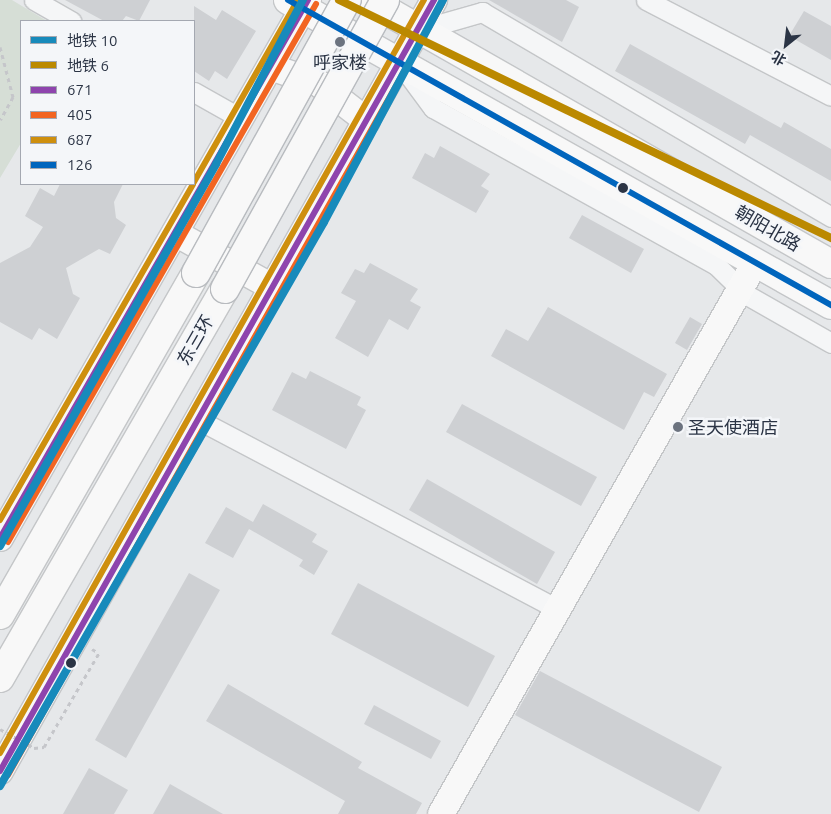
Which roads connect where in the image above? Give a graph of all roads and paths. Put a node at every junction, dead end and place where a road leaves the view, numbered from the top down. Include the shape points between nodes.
1 (34, 0) edge
2 (347, 0) edge
3 (368, 0) edge
4 (384, 0) edge
5 (434, 0) edge
6 (646, 0) edge
7 (300, 3) edge
8 (69, 20) edge
9 (419, 30) junction
10 (0, 47) edge
11 (400, 63) junction
12 (270, 66) junction
13 (195, 93) edge
14 (831, 96) edge
15 (240, 118) junction
16 (0, 120) edge
17 (367, 121) junction
18 (831, 216) edge
19 (175, 233) junction
20 (755, 263) junction
21 (831, 264) edge
22 (274, 288) junction
23 (740, 288) junction
24 (831, 305) edge
25 (831, 343) edge
26 (199, 420) junction
27 (0, 538) edge
28 (557, 609) junction
29 (0, 614) edge
30 (99, 653) dead end
31 (0, 678) edge
32 (0, 729) edge
33 (0, 771) edge
34 (441, 814) edge

1 - 8 street
2 - 29 main road, 东三环, bridge via 196,273
3 - 9 main road, 朝阳北路
4 - 31 main road, 东三环, bridge via 225,289
5 - 9 street
6 - 14 street
7 - 11 main road, 朝阳北路
7 - 12 street
9 - 11 street
9 - 18 street via 482,12
9 - 21 main road, 朝阳北路
10 - 16 path via 13,97
11 - 17 street
11 - 20 main road, 朝阳北路
11 - 23 street via 433,108 715,264
12 - 15 street
12 - 17 street via 318,83
13 - 15 street
15 - 19 street
17 - 22 street
19 - 22 street
19 - 27 street
20 - 23 street
20 - 24 main road, 朝阳北路
22 - 26 street
23 - 25 street
23 - 28 street
26 - 28 street
26 - 33 street
28 - 34 street
30 - 32 path, bridge via 44,747 34,748

